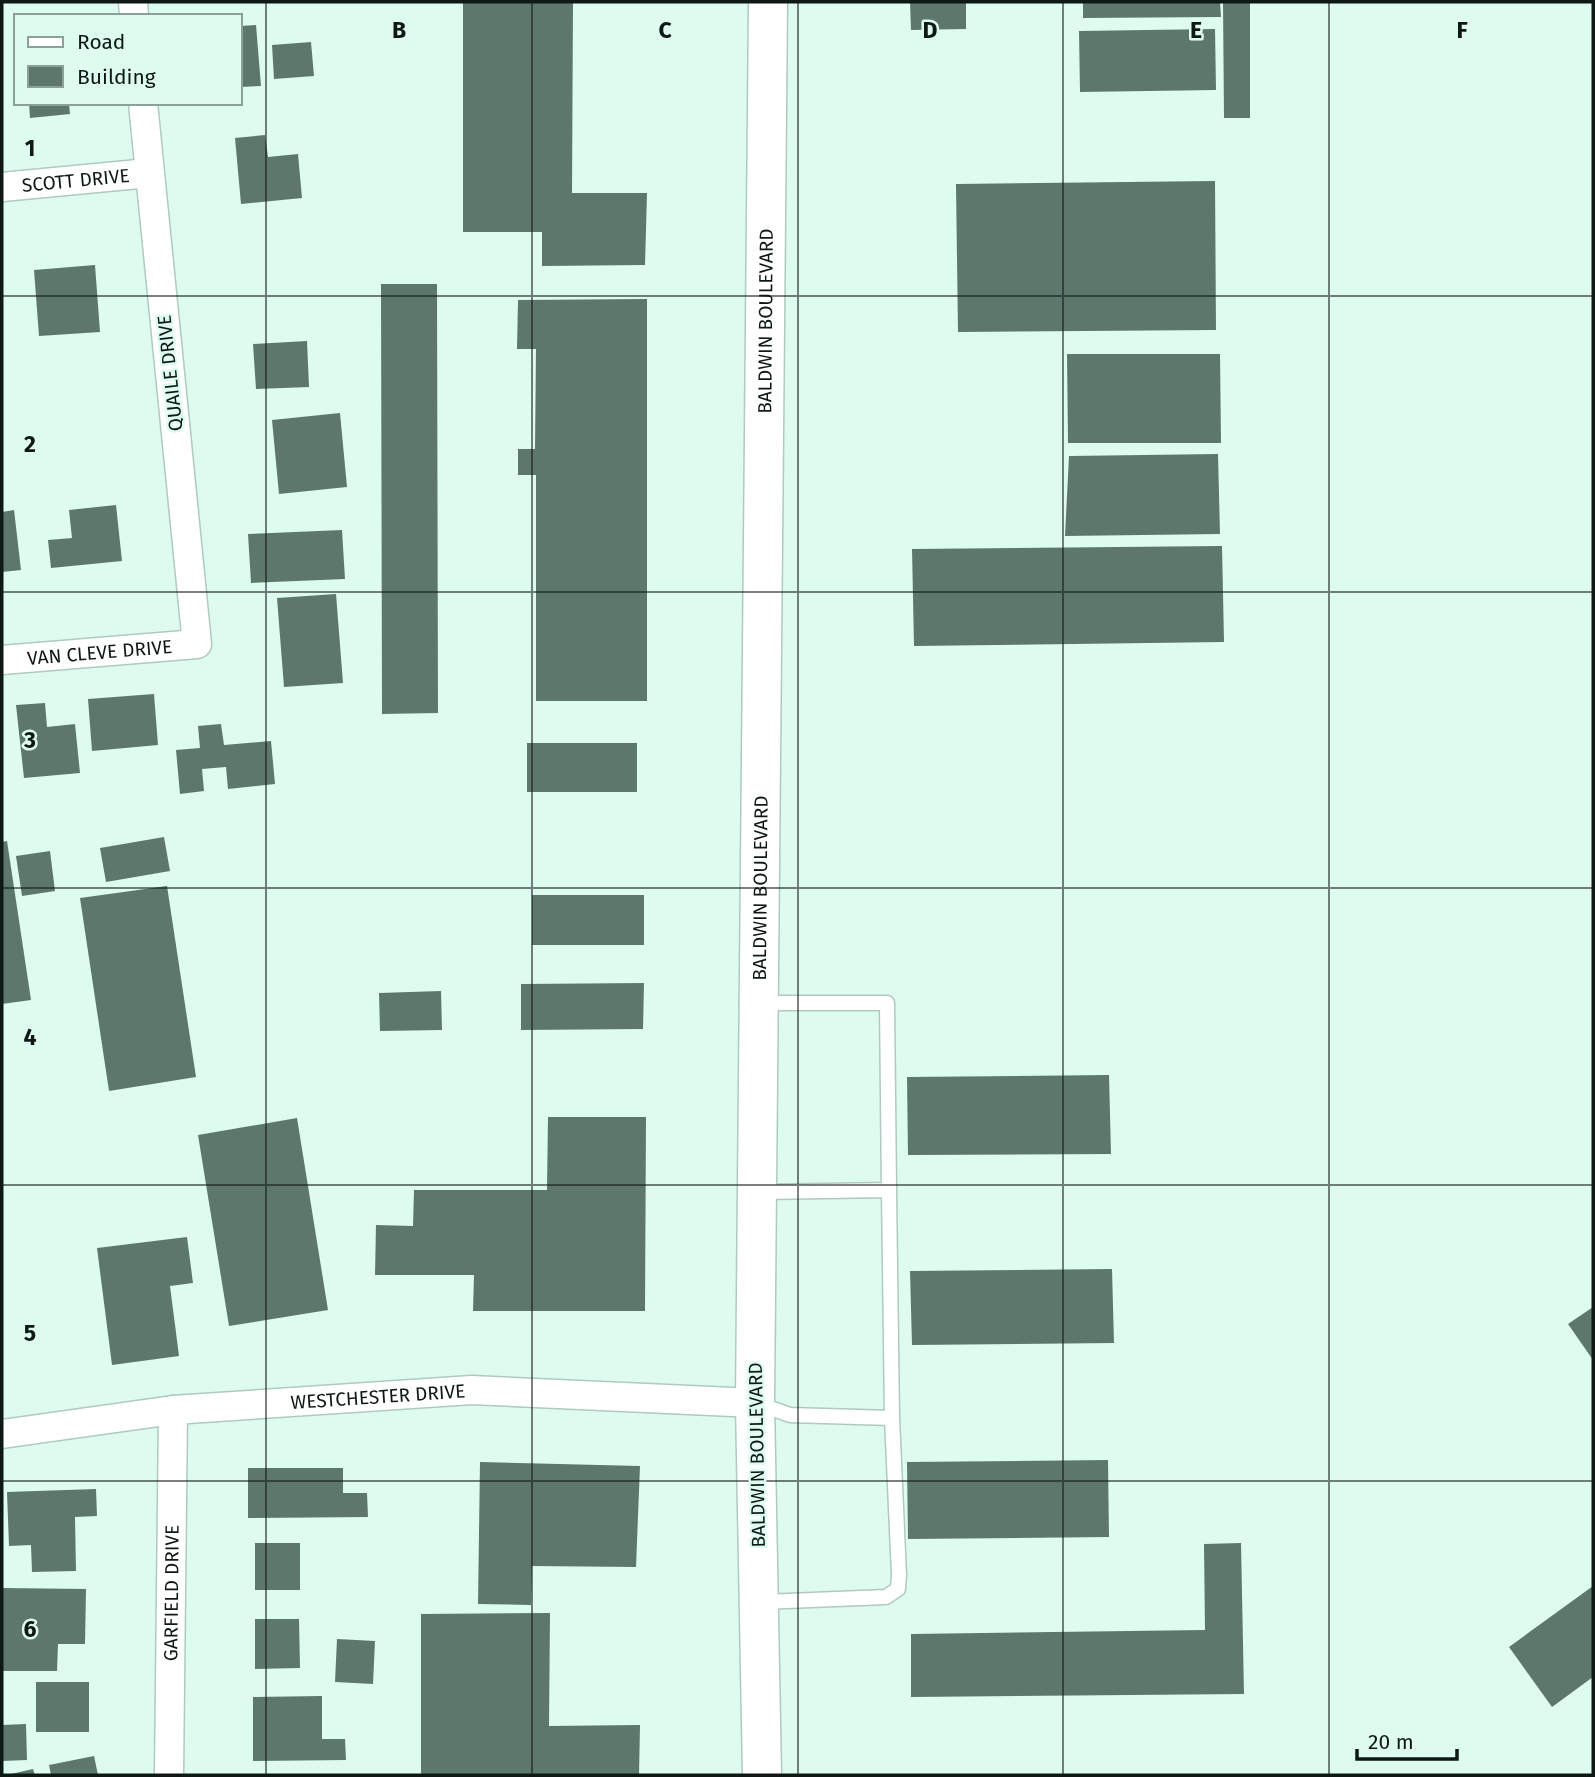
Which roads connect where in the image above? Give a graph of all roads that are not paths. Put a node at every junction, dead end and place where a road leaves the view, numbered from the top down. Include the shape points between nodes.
1 (768, 2) edge
2 (143, 105) edge
3 (149, 173) junction
4 (2, 187) edge
5 (197, 644) joint
6 (2, 660) edge
7 (759, 1003) junction
8 (889, 1190) junction
9 (758, 1192) junction
10 (755, 1403) junction
11 (173, 1410) junction
12 (892, 1418) junction
13 (2, 1434) edge
14 (759, 1602) junction
15 (169, 1775) edge
16 (762, 1775) edge

1 - 7 main road, BALDWIN BOULEVARD
2 - 3 street, QUAILE DRIVE
3 - 4 street, SCOTT DRIVE
3 - 5 street, QUAILE DRIVE
5 - 6 street, VAN CLEVE DRIVE
7 - 8 lane via 887,1003
7 - 9 main road, BALDWIN BOULEVARD
8 - 9 lane
8 - 12 lane
9 - 10 main road, BALDWIN BOULEVARD
10 - 11 street, WESTCHESTER DRIVE via 472,1390
10 - 12 lane via 790,1415
10 - 14 main road, BALDWIN BOULEVARD
11 - 13 street, WESTCHESTER DRIVE
11 - 15 street, GARFIELD DRIVE
12 - 14 lane via 898,1589 886,1597
14 - 16 main road, BALDWIN BOULEVARD

